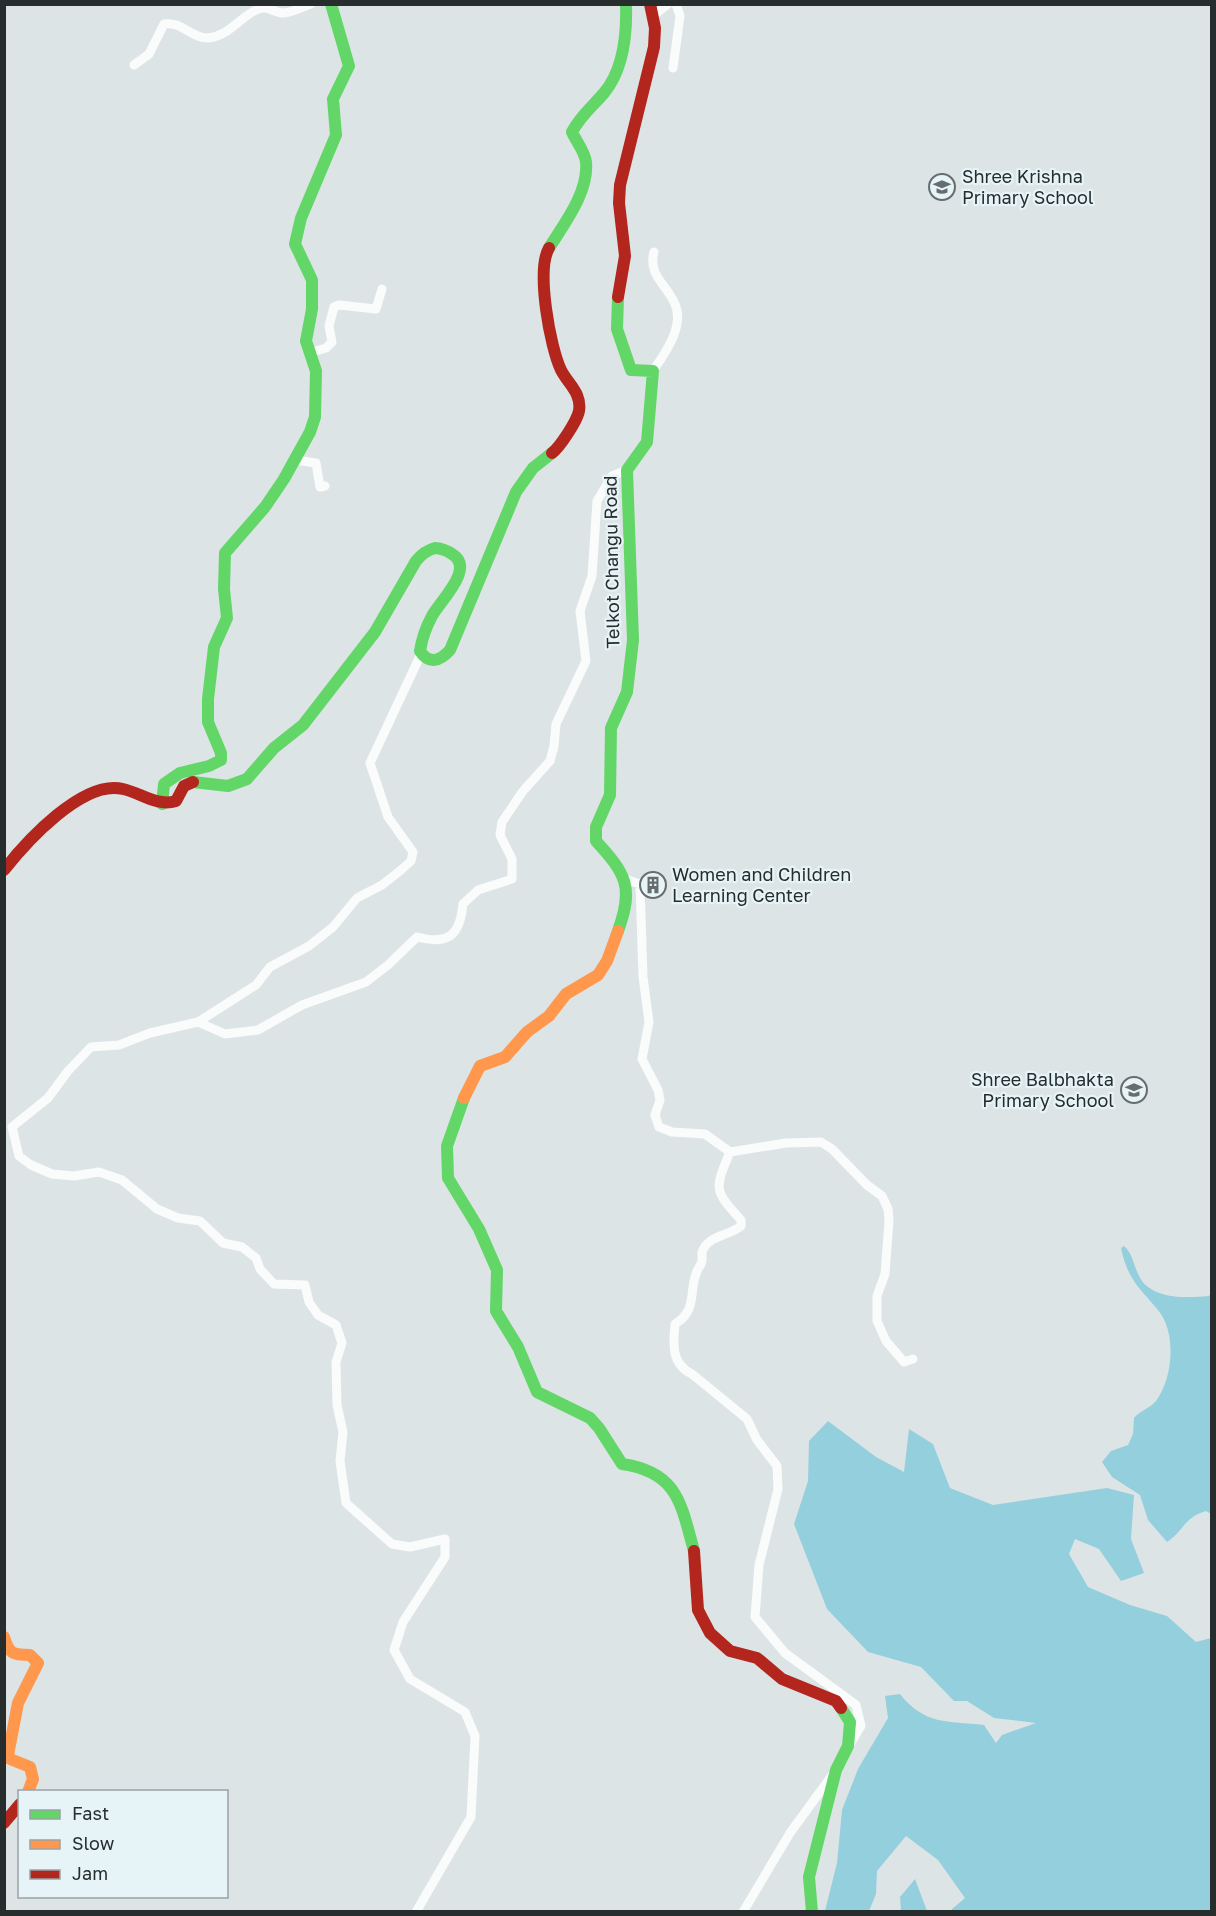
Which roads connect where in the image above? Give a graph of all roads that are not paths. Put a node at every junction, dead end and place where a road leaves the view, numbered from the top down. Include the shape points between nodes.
1 (311, 4) edge
2 (331, 4) edge
3 (626, 4) edge
4 (668, 4) edge
5 (676, 4) edge
6 (651, 10) edge
7 (134, 65) dead end
8 (673, 68) dead end
9 (654, 252) dead end
10 (382, 289) dead end
11 (309, 353) junction
12 (653, 371) junction
13 (295, 460) junction
14 (627, 470) junction
15 (325, 486) dead end
16 (421, 654) junction
17 (162, 804) junction
18 (4, 870) edge
19 (625, 879) junction
20 (198, 1022) junction
21 (730, 1152) junction
22 (913, 1359) dead end
23 (4, 1637) edge
24 (848, 1746) junction
25 (836, 1770) junction
26 (28, 1790) edge
27 (18, 1806) edge
28 (4, 1822) edge
29 (416, 1911) edge
30 (743, 1911) edge
31 (812, 1911) edge

1 - 7 street via 287,12 257,9 224,34 211,38 194,34 176,23 164,24 149,54
2 - 11 street via 349,66 333,99 337,123 334,140 295,238 312,280 306,341
3 - 16 street via 616,74 604,93 578,119 572,132 586,160 585,176 545,262 544,295 550,335 562,372 574,387 579,404 576,418 559,447 533,468 516,492 450,650 434,662
4 - 6 street
5 - 8 street via 680,16
6 - 12 street via 654,47 620,185 625,256 617,329 631,370
9 - 12 street via 655,276 675,302 678,314 669,348
10 - 11 street via 376,309 334,307 330,320 332,342
11 - 13 street via 316,371 315,417
12 - 14 street, Telkot Changu Road via 647,442
13 - 15 street via 316,463 317,483
13 - 17 street via 265,507 225,552 227,618 214,647 208,699 208,722 221,760 177,773 164,784
14 - 19 street, Telkot Changu Road via 633,640 627,692 610,728 610,795 596,826 596,841
14 - 20 street via 612,476 597,501 592,576 580,612 586,661 556,724 550,761 502,822 500,835 512,859 512,879 478,890 463,904 461,923 452,936 435,942 417,937 366,982 302,1005 258,1030 225,1034
16 - 17 street via 427,626 462,572 458,560 435,548 422,555 405,576 375,632 303,725 274,748 247,779 228,786 192,782 184,786 176,801
16 - 20 street via 370,763 388,817 413,852 411,861 382,885 357,898 333,927 309,946 270,967 256,985
17 - 18 street via 118,788 99,790 57,816 17,851
19 - 21 street via 640,884 643,977 649,1022 642,1059 658,1090 660,1100 655,1115 659,1127 705,1134
19 - 24 street via 627,905 598,975 566,994 549,1016 527,1032 505,1057 480,1066 457,1112 447,1146 448,1178 479,1229 497,1270 496,1311 518,1347 537,1392 597,1425 622,1464 644,1467 667,1481 680,1500 691,1538 696,1558 698,1610 710,1633 730,1651 757,1658 782,1679 836,1701 850,1722
20 - 29 street via 119,1045 91,1047 48,1098 12,1127 19,1156 52,1174 99,1172 122,1180 158,1209 178,1218 200,1221 223,1243 242,1247 256,1258 274,1284 305,1285 309,1302 318,1315 336,1325 342,1343 336,1362 337,1405 343,1432 340,1461 346,1503 392,1544 410,1547 445,1539 445,1557 403,1622 394,1650 410,1679 465,1712 475,1736 471,1817
21 - 22 street via 821,1142 882,1196 888,1221 877,1321 886,1341 904,1362
21 - 24 street via 717,1187 721,1198 741,1220 741,1226 709,1242 702,1252 690,1305 684,1318 675,1324 674,1350 677,1363 684,1370 747,1419 777,1466 778,1489 759,1565 756,1617 785,1653 856,1705 861,1726
23 - 26 street via 13,1655 30,1654 38,1663 18,1703 8,1755 30,1767 33,1779
24 - 25 street
25 - 30 street via 790,1833
25 - 31 street via 809,1877
27 - 28 street

